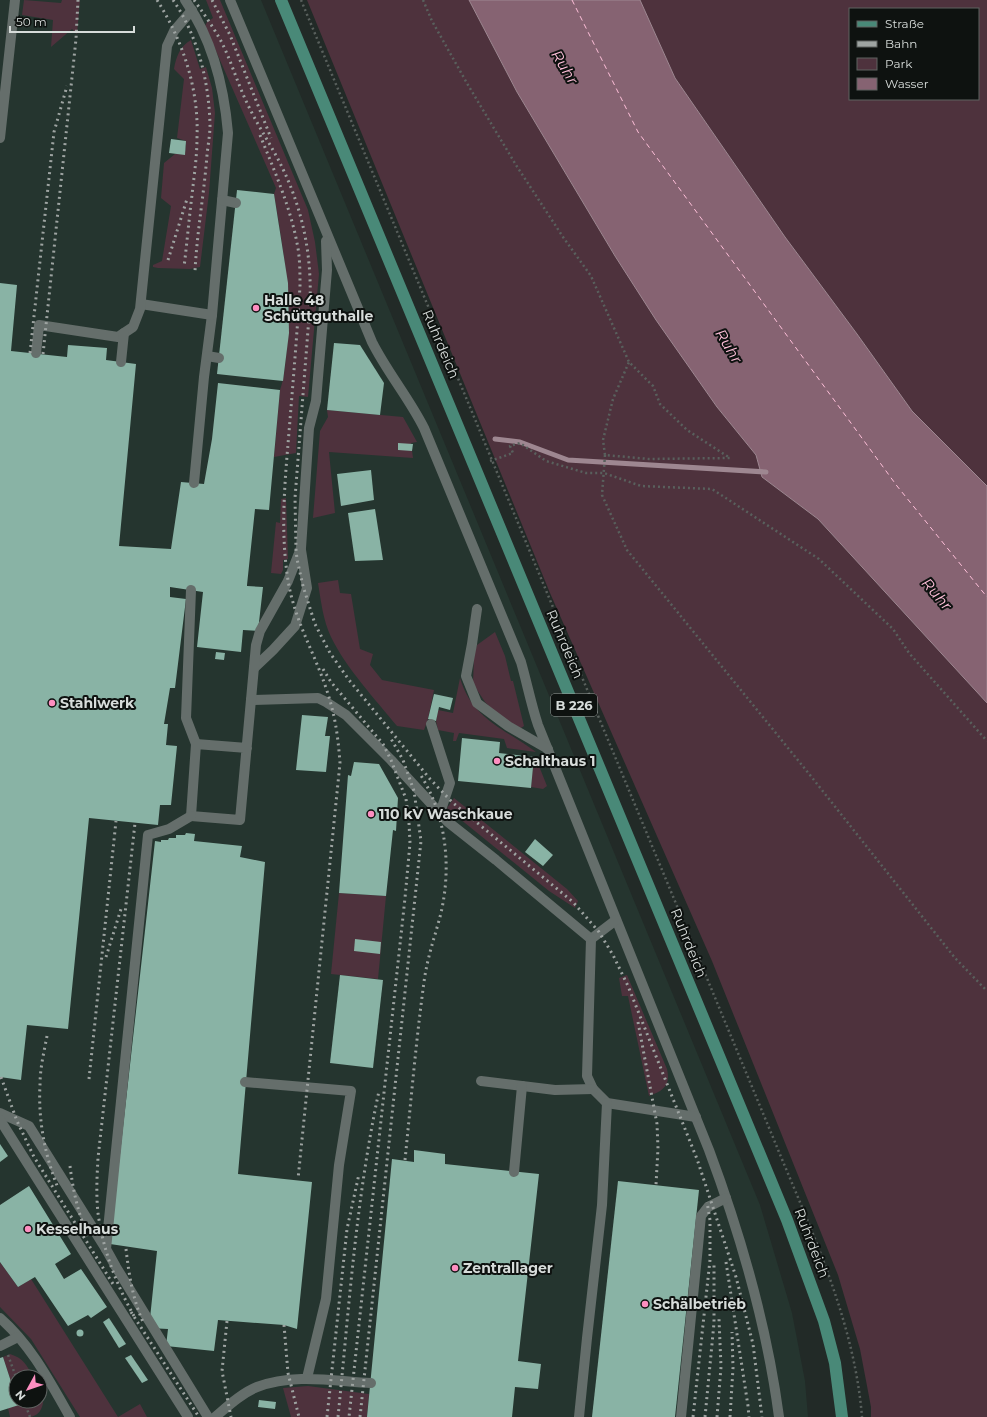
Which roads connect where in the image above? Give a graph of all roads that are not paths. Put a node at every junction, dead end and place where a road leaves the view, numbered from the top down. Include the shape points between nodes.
1 (14, 0) edge
2 (185, 0) edge
3 (230, 0) edge
4 (281, 0) edge
5 (192, 10) junction
6 (0, 138) edge
7 (222, 200) junction
8 (236, 202) dead end
9 (326, 231) junction
10 (141, 304) junction
11 (212, 315) junction
12 (124, 333) junction
13 (36, 354) dead end
14 (207, 356) junction
15 (218, 358) dead end
16 (121, 362) dead end
17 (194, 483) dead end
18 (300, 548) junction
19 (191, 590) dead end
20 (477, 609) dead end
21 (254, 668) junction
22 (251, 700) junction
23 (431, 724) dead end
24 (196, 744) junction
25 (247, 748) junction
26 (548, 749) junction
27 (440, 813) junction
28 (191, 816) junction
29 (616, 920) junction
30 (591, 938) junction
31 (481, 1081) dead end
32 (245, 1082) dead end
33 (522, 1086) junction
34 (593, 1089) junction
35 (607, 1103) junction
36 (0, 1113) edge
37 (696, 1117) junction
38 (0, 1120) edge
39 (514, 1172) dead end
40 (726, 1198) junction
41 (106, 1249) junction
42 (0, 1318) edge
43 (18, 1337) junction
44 (0, 1346) edge
45 (307, 1378) junction
46 (370, 1383) dead end
47 (70, 1417) edge
48 (188, 1417) edge
49 (208, 1417) edge
50 (214, 1417) edge
51 (579, 1417) edge
52 (681, 1417) edge
53 (779, 1417) edge
54 (842, 1417) edge

1 - 6 lane
2 - 5 lane
3 - 9 lane
4 - 54 main road, Ruhrdeich / B 226 via 788,1220 824,1321 835,1363
5 - 7 lane via 216,66 226,114 228,133
5 - 10 lane via 174,31 167,46
7 - 8 lane
7 - 11 lane
9 - 18 lane via 327,270 316,401 309,428
9 - 26 lane via 372,342 424,428 520,662 533,710
10 - 11 lane
10 - 12 lane via 133,327
11 - 14 lane
12 - 13 lane via 118,336 39,325
12 - 16 lane
14 - 15 lane
14 - 17 lane
18 - 21 lane via 288,581 260,631
18 - 21 lane via 307,588 295,626
19 - 24 lane via 186,718
20 - 26 lane via 466,676 477,703 508,726
21 - 22 lane
22 - 25 lane
22 - 27 lane via 318,698 326,702 346,715
23 - 27 lane via 450,783
24 - 25 lane
24 - 28 lane
25 - 28 lane via 240,820
26 - 29 lane
27 - 30 lane
28 - 41 lane via 169,829 148,835
29 - 30 lane
29 - 37 lane
30 - 34 lane via 587,1076
31 - 33 lane
32 - 45 lane via 351,1091 339,1165 326,1299
33 - 34 lane via 555,1090
33 - 39 lane
34 - 35 lane
35 - 37 lane
35 - 51 lane via 602,1205
36 - 41 lane via 29,1126
37 - 40 lane
38 - 48 lane
40 - 52 lane via 708,1207 701,1216
40 - 53 lane via 758,1311
41 - 49 lane
42 - 43 lane
43 - 44 lane
43 - 47 lane via 49,1380
45 - 46 lane
45 - 50 lane via 289,1379 257,1387

